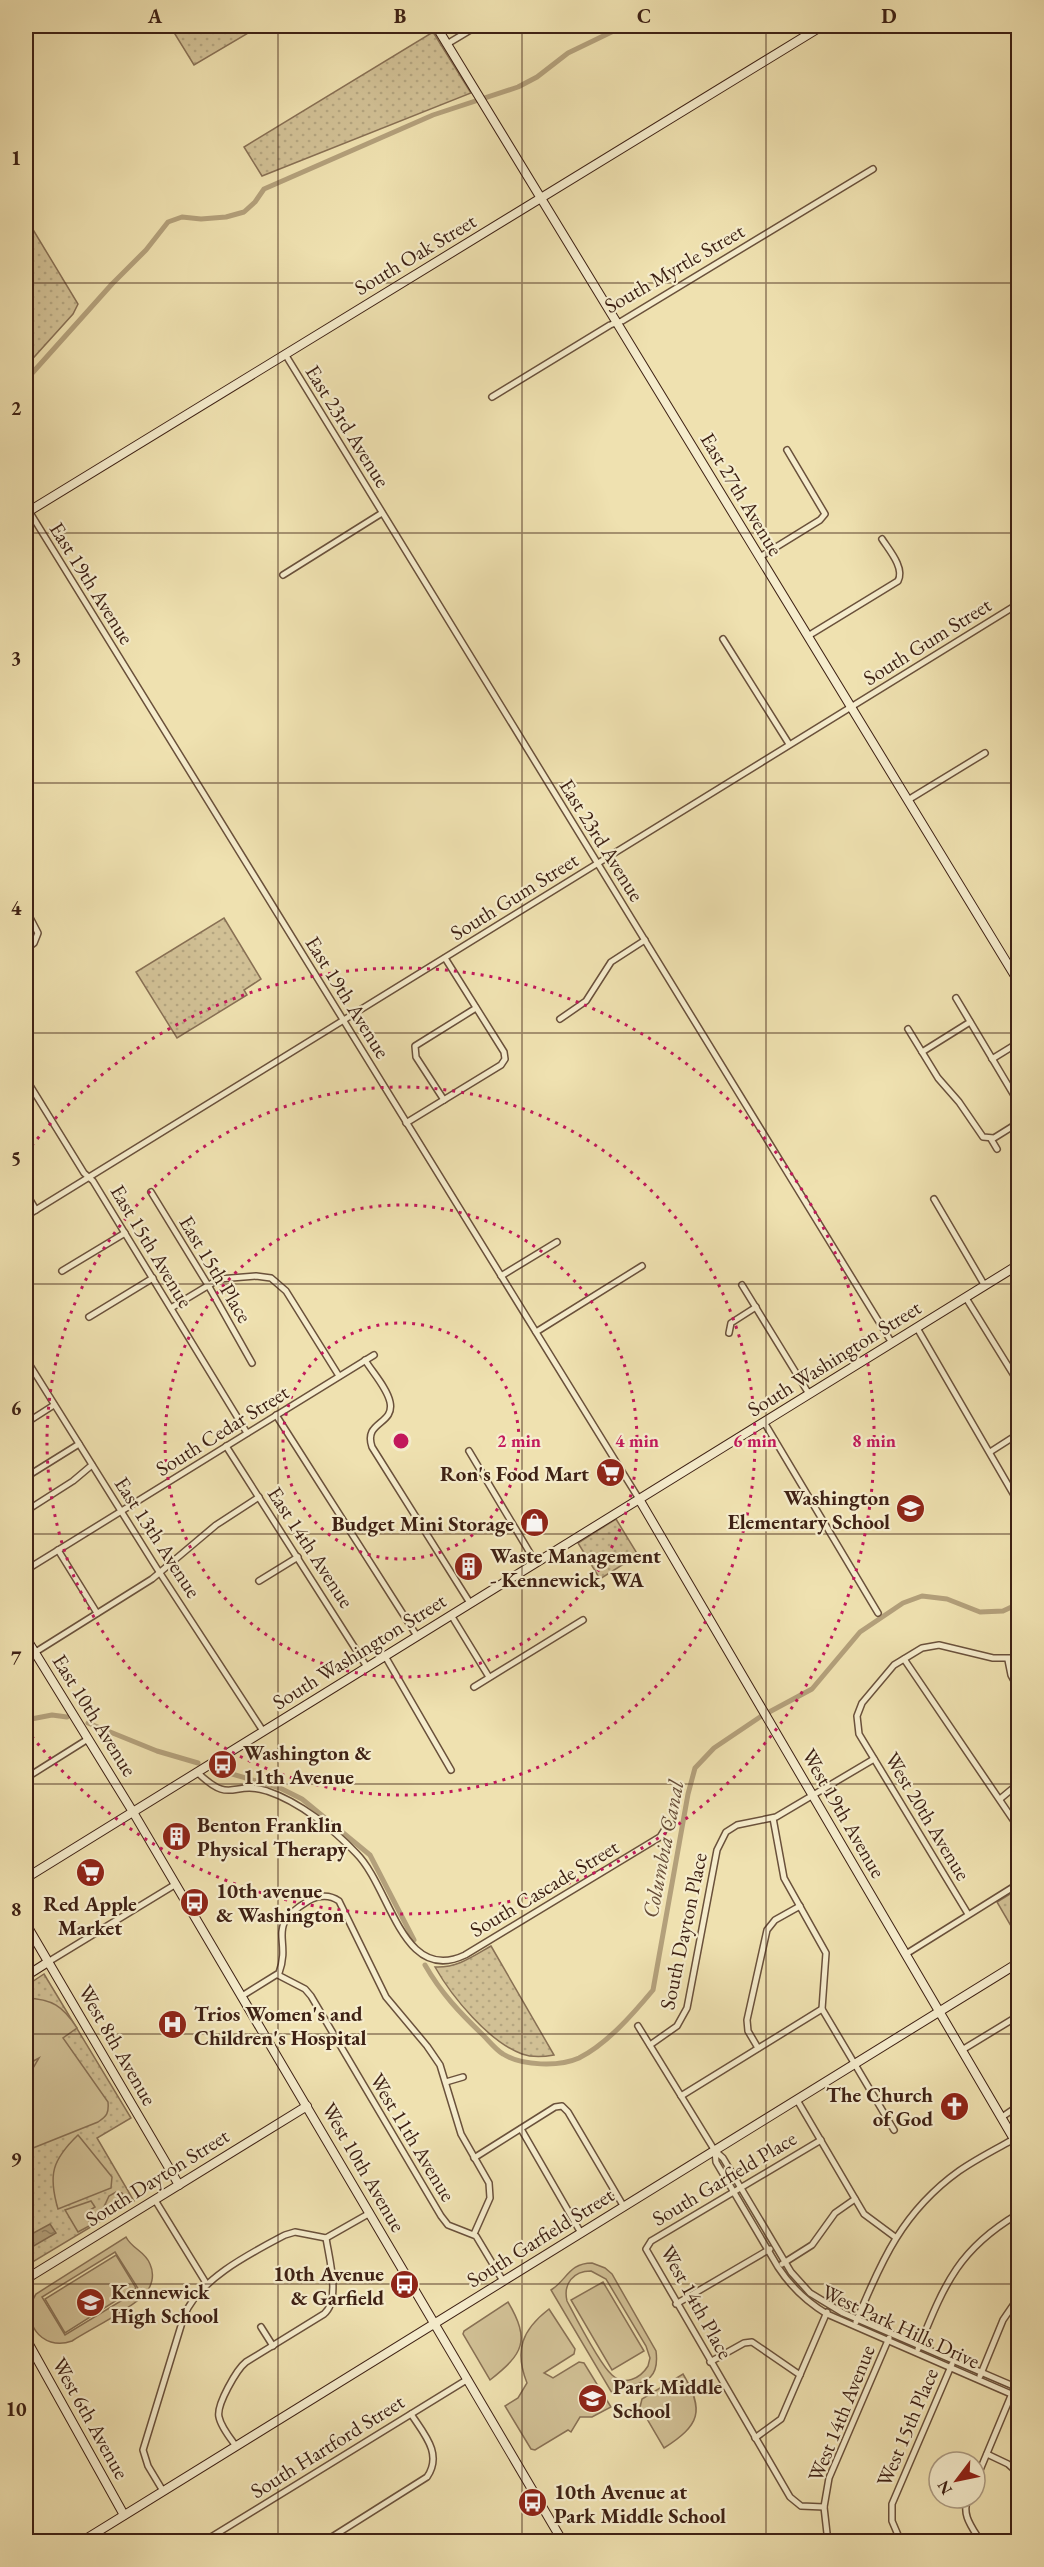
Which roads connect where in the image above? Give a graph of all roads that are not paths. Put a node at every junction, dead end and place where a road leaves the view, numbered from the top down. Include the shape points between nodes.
1 (436, 26) edge
2 (477, 26) edge
3 (822, 26) edge
4 (447, 44) junction
5 (873, 169) dead end
6 (541, 198) junction
7 (616, 323) junction
8 (285, 354) junction
9 (492, 398) dead end
10 (787, 450) dead end
11 (27, 512) edge
12 (382, 513) junction
13 (882, 538) dead end
14 (760, 557) junction
15 (283, 575) dead end
16 (1018, 603) edge
17 (808, 636) junction
18 (723, 639) dead end
19 (851, 707) junction
20 (789, 744) junction
21 (985, 753) dead end
22 (908, 800) junction
23 (597, 864) junction
24 (26, 910) edge
25 (645, 940) junction
26 (26, 949) edge
27 (445, 958) junction
28 (1018, 958) edge
29 (1009, 964) junction
30 (1018, 981) edge
31 (956, 998) dead end
32 (476, 1008) junction
33 (561, 1019) dead end
34 (343, 1021) junction
35 (970, 1022) junction
36 (908, 1029) dead end
37 (1018, 1043) edge
38 (922, 1052) junction
39 (992, 1059) junction
40 (26, 1079) edge
41 (444, 1100) junction
42 (1018, 1102) edge
43 (406, 1123) junction
44 (1018, 1123) edge
45 (989, 1139) junction
46 (997, 1149) dead end
47 (88, 1177) junction
48 (151, 1192) dead end
49 (26, 1193) edge
50 (934, 1199) dead end
51 (36, 1209) junction
52 (26, 1216) edge
53 (125, 1233) junction
54 (557, 1242) dead end
55 (1018, 1265) edge
56 (642, 1266) dead end
57 (62, 1271) dead end
58 (501, 1276) junction
59 (153, 1278) junction
60 (208, 1285) junction
61 (742, 1285) dead end
62 (985, 1286) junction
63 (966, 1298) junction
64 (756, 1307) junction
65 (171, 1308) junction
66 (90, 1317) dead end
67 (917, 1328) junction
68 (536, 1332) junction
69 (729, 1333) dead end
70 (892, 1343) junction
71 (374, 1355) dead end
72 (26, 1359) edge
73 (365, 1360) junction
74 (252, 1363) dead end
75 (339, 1376) junction
76 (1018, 1382) edge
77 (809, 1394) junction
78 (54, 1405) junction
79 (276, 1415) junction
80 (764, 1422) junction
81 (26, 1423) edge
82 (248, 1433) junction
83 (1018, 1434) edge
84 (79, 1444) junction
85 (226, 1446) junction
86 (469, 1451) dead end
87 (990, 1452) junction
88 (92, 1465) junction
89 (26, 1477) edge
90 (259, 1497) junction
91 (639, 1499) junction
92 (1018, 1500) edge
93 (26, 1511) edge
94 (121, 1511) junction
95 (58, 1550) junction
96 (298, 1557) junction
97 (536, 1563) junction
98 (26, 1568) edge
99 (161, 1574) junction
100 (259, 1581) dead end
101 (470, 1603) junction
102 (97, 1613) junction
103 (878, 1613) dead end
104 (451, 1615) junction
105 (583, 1620) dead end
106 (417, 1636) junction
107 (26, 1638) edge
108 (34, 1652) junction
109 (385, 1656) junction
110 (26, 1658) edge
111 (1018, 1658) edge
112 (904, 1659) junction
113 (1008, 1660) junction
114 (368, 1667) junction
115 (489, 1677) junction
116 (474, 1687) dead end
117 (1018, 1688) edge
118 (263, 1731) junction
119 (88, 1739) junction
120 (874, 1759) junction
121 (451, 1770) dead end
122 (197, 1772) junction
123 (26, 1778) edge
124 (1018, 1784) edge
125 (812, 1795) junction
126 (1000, 1799) junction
127 (133, 1812) junction
128 (773, 1818) junction
129 (668, 1824) dead end
130 (1018, 1827) edge
131 (26, 1878) edge
132 (176, 1884) junction
133 (1018, 1884) edge
134 (800, 1906) junction
135 (968, 1914) junction
136 (26, 1924) edge
137 (906, 1954) junction
138 (48, 1962) junction
139 (1018, 1963) edge
140 (278, 1975) junction
141 (26, 1976) edge
142 (242, 1996) junction
143 (822, 2009) junction
144 (939, 2012) junction
145 (1018, 2016) edge
146 (638, 2026) dead end
147 (650, 2045) junction
148 (758, 2048) junction
149 (962, 2050) junction
150 (855, 2064) junction
151 (463, 2077) dead end
152 (446, 2082) junction
153 (681, 2096) junction
154 (797, 2100) junction
155 (307, 2106) junction
156 (1018, 2106) edge
157 (1002, 2117) junction
158 (521, 2129) junction
159 (894, 2130) dead end
160 (821, 2140) junction
161 (1016, 2142) edge
162 (715, 2151) junction
163 (474, 2158) junction
164 (179, 2185) junction
165 (741, 2188) junction
166 (734, 2192) junction
167 (855, 2199) junction
168 (155, 2200) junction
169 (624, 2207) junction
170 (369, 2213) junction
171 (1018, 2214) edge
172 (582, 2233) junction
173 (474, 2234) junction
174 (895, 2237) junction
175 (326, 2238) junction
176 (775, 2246) junction
177 (647, 2247) joint
178 (768, 2250) junction
179 (785, 2263) junction
180 (778, 2267) junction
181 (26, 2279) edge
182 (503, 2282) junction
183 (206, 2283) junction
184 (1018, 2298) edge
185 (676, 2304) junction
186 (830, 2306) junction
187 (827, 2314) junction
188 (857, 2319) junction
189 (435, 2324) junction
190 (855, 2326) junction
191 (261, 2327) dead end
192 (891, 2333) junction
193 (26, 2339) edge
194 (888, 2341) junction
195 (273, 2346) junction
196 (919, 2346) junction
197 (916, 2353) junction
198 (954, 2360) junction
199 (710, 2362) junction
200 (950, 2368) junction
201 (982, 2372) junction
202 (800, 2375) junction
203 (468, 2379) junction
204 (979, 2380) junction
205 (1017, 2388) edge
206 (1012, 2394) junction
207 (1018, 2397) edge
208 (411, 2414) junction
209 (755, 2438) junction
210 (236, 2446) junction
211 (987, 2454) joint
212 (1018, 2473) edge
213 (163, 2491) junction
214 (824, 2507) junction
215 (966, 2510) edge
216 (124, 2515) junction
217 (81, 2541) edge
218 (203, 2541) edge
219 (324, 2541) edge
220 (563, 2541) edge
221 (828, 2541) edge
222 (901, 2541) edge
223 (981, 2541) edge

1 - 4 street, East 27th Avenue
2 - 4 street
3 - 6 street, South Oak Street
4 - 6 street, East 27th Avenue
5 - 7 street, South Myrtle Street
6 - 7 street, East 27th Avenue
6 - 8 street, South Oak Street
7 - 9 street, South Myrtle Street
7 - 14 street, East 27th Avenue
8 - 11 street, South Oak Street
8 - 12 street, East 23rd Avenue
10 - 14 street via 825,514
11 - 34 street, East 19th Avenue
12 - 15 street
12 - 23 street, East 23rd Avenue
13 - 17 street via 899,568 898,581
14 - 17 street, East 27th Avenue
16 - 19 street, South Gum Street
17 - 19 street, East 27th Avenue
18 - 20 street
19 - 20 street, South Gum Street
19 - 22 street, East 27th Avenue
20 - 23 street, South Gum Street
21 - 22 street
22 - 29 street, East 27th Avenue
23 - 25 street, East 23rd Avenue
23 - 27 street, South Gum Street
24 - 26 street via 38,933
25 - 33 street via 611,962 585,1001
25 - 70 street, East 23rd Avenue
27 - 32 street
27 - 34 street, South Gum Street
28 - 29 street
29 - 30 street, East 27th Avenue
31 - 35 street
32 - 41 street via 505,1059
32 - 41 street via 414,1049
34 - 43 street, East 19th Avenue
34 - 47 street, South Gum Street
35 - 38 street
35 - 39 street
36 - 38 street
37 - 39 street
38 - 45 street via 979,1134
39 - 42 street
40 - 47 street, East 15th Avenue
41 - 43 street
43 - 58 street, East 19th Avenue
44 - 45 street
45 - 46 street
47 - 51 street, South Gum Street
47 - 53 street, East 15th Avenue
48 - 60 street, East 15th Place
49 - 51 street
50 - 62 street
51 - 52 street, South Gum Street
53 - 57 street
53 - 59 street, East 15th Avenue
54 - 58 street
55 - 62 street, South Washington Street
56 - 68 street
58 - 68 street, East 19th Avenue
59 - 65 street, East 15th Avenue
59 - 66 street
60 - 65 street
60 - 74 street, East 15th Place
60 - 75 street via 241,1276 267,1277 280,1284
61 - 64 street
62 - 63 street, South Washington Street
63 - 67 street, South Washington Street
63 - 76 street
64 - 69 street via 731,1323
64 - 77 street
65 - 82 street, East 15th Avenue
67 - 70 street, South Washington Street
67 - 87 street
68 - 91 street, East 19th Avenue
70 - 77 street, South Washington Street
71 - 73 street, South Cedar Street
72 - 78 street, East 13th Avenue
73 - 75 street, South Cedar Street
73 - 101 street via 388,1398 391,1411 372,1429 372,1447
75 - 79 street, South Cedar Street
77 - 80 street, South Washington Street
78 - 81 street
78 - 84 street, East 13th Avenue
79 - 82 street, South Cedar Street
79 - 106 street
80 - 91 street, South Washington Street
80 - 103 street
82 - 85 street, South Cedar Street
83 - 87 street
84 - 88 street, East 13th Avenue
84 - 89 street
85 - 90 street, East 14th Avenue
85 - 94 street, South Cedar Street
86 - 97 street
87 - 92 street
88 - 93 street
88 - 94 street, East 13th Avenue
90 - 96 street, East 14th Avenue
90 - 99 street via 216,1525
91 - 97 street, South Washington Street
91 - 125 street, West 19th Avenue
94 - 95 street, South Cedar Street
94 - 99 street, East 13th Avenue
95 - 98 street, South Cedar Street
95 - 102 street
96 - 100 street
96 - 114 street, East 14th Avenue
97 - 101 street, South Washington Street
99 - 102 street
99 - 118 street, East 13th Avenue
101 - 104 street, South Washington Street
102 - 108 street
104 - 106 street, South Washington Street
104 - 115 street
105 - 115 street
106 - 109 street, South Washington Street
107 - 108 street, East 10th Avenue
108 - 110 street
108 - 119 street, East 10th Avenue
109 - 114 street, South Washington Street
109 - 121 street
111 - 113 street
112 - 113 street via 934,1645
112 - 120 street, West 20th Avenue via 862,1703 857,1716 859,1734
112 - 126 street
113 - 117 street
114 - 118 street, South Washington Street
115 - 116 street
118 - 122 street, South Washington Street
119 - 123 street
119 - 127 street, East 10th Avenue
120 - 125 street, South Dayton Place
120 - 135 street, West 20th Avenue
122 - 127 street, South Washington Street
122 - 129 street, South Cascade Street via 221,1791 256,1788 282,1797 339,1838 373,1875 408,1943 429,1960 450,1961 465,1955 660,1837
124 - 126 street
125 - 128 street, South Dayton Place
125 - 137 street, West 19th Avenue
126 - 130 street
127 - 131 street, South Washington Street
127 - 132 street, West 10th Avenue
128 - 134 street via 781,1870
128 - 147 street, South Dayton Place via 737,1825 719,1842 687,2008 677,2026
132 - 138 street
132 - 142 street, West 10th Avenue
133 - 135 street
134 - 143 street via 826,1953
134 - 148 street via 775,1920 765,1935 747,2020 748,2031
135 - 137 street
136 - 138 street, West 8th Avenue
137 - 144 street, West 19th Avenue
138 - 141 street
138 - 164 street, West 8th Avenue
139 - 144 street, South Garfield Street
140 - 142 street
140 - 152 street via 286,1917 321,1896 339,1901 390,2004 427,2046
140 - 173 street, West 11th Avenue via 311,1996 443,2220
142 - 155 street, West 10th Avenue
143 - 148 street
143 - 150 street
144 - 149 street, West 19th Avenue
144 - 150 street, South Garfield Street
145 - 149 street
146 - 147 street
147 - 153 street
148 - 153 street
149 - 157 street, West 19th Avenue
150 - 154 street, South Garfield Street
150 - 159 street
151 - 152 street
152 - 163 street via 461,2134
153 - 162 street
154 - 160 street
154 - 162 street, South Garfield Street
155 - 164 street, South Dayton Street
155 - 170 street, West 10th Avenue
156 - 157 street
157 - 161 street, West 19th Avenue
158 - 163 street
158 - 169 street via 562,2106
158 - 172 street
160 - 165 street, South Garfield Place
160 - 167 street
161 - 174 street via 959,2171 923,2202
162 - 165 street, West Park Hills Drive
162 - 166 street, West Park Hills Drive via 716,2162
162 - 169 street, South Garfield Street
163 - 173 street via 489,2183 490,2195
164 - 168 street, South Dayton Street
165 - 166 street, South Garfield Place
165 - 176 street, West Park Hills Drive
166 - 177 street, South Garfield Place
166 - 178 street, West Park Hills Drive
167 - 174 street via 868,2219
167 - 179 street via 835,2213 812,2245
168 - 181 street, South Dayton Street
168 - 183 street
169 - 172 street, South Garfield Street
170 - 175 street
170 - 189 street, West 10th Avenue
171 - 196 street via 966,2256 938,2299
172 - 182 street, South Garfield Street
173 - 182 street
174 - 188 street
175 - 183 street via 295,2232 285,2235
175 - 195 street via 332,2304 324,2314
176 - 178 street
176 - 179 street, West Park Hills Drive
177 - 185 street, West 14th Place
178 - 180 street, West Park Hills Drive
178 - 185 street
179 - 180 street
179 - 186 street, West Park Hills Drive via 804,2287
180 - 187 street, West Park Hills Drive via 796,2291
182 - 189 street, South Garfield Street
183 - 213 street via 184,2316 144,2444 145,2461
184 - 201 street via 1003,2320
185 - 199 street, West 14th Place
186 - 187 street
186 - 188 street, West Park Hills Drive
187 - 190 street, West Park Hills Drive
187 - 202 street
188 - 190 street
188 - 192 street, West Park Hills Drive
189 - 203 street, West 10th Avenue
189 - 210 street, South Garfield Street
190 - 194 street, West Park Hills Drive
191 - 195 street
192 - 194 street, West 14th Avenue
192 - 196 street, West Park Hills Drive
193 - 216 street, West 6th Avenue
194 - 197 street, West Park Hills Drive
194 - 214 street, West 14th Avenue via 829,2478
195 - 210 street via 242,2365 218,2410 220,2421
196 - 197 street
196 - 198 street, West Park Hills Drive
197 - 200 street, West Park Hills Drive
198 - 200 street, West 15th Place
198 - 201 street, West Park Hills Drive
199 - 202 street via 752,2342
199 - 209 street, West 14th Place
200 - 204 street, West Park Hills Drive
200 - 222 street, West 15th Place via 893,2500 892,2521
201 - 204 street
201 - 205 street, West Park Hills Drive
202 - 209 street via 781,2419
203 - 208 street, South Hartford Street
203 - 220 street, West 10th Avenue
204 - 206 street, West Park Hills Drive
205 - 206 street
206 - 207 street, West Park Hills Drive
206 - 211 street
208 - 218 street, South Hartford Street
208 - 219 street via 433,2451 430,2473
209 - 214 street, West 14th Place via 792,2500 801,2506
210 - 213 street, South Garfield Street
211 - 212 street
213 - 216 street, South Garfield Street
214 - 221 street, West 14th Avenue
215 - 223 street
216 - 217 street, South Garfield Street

